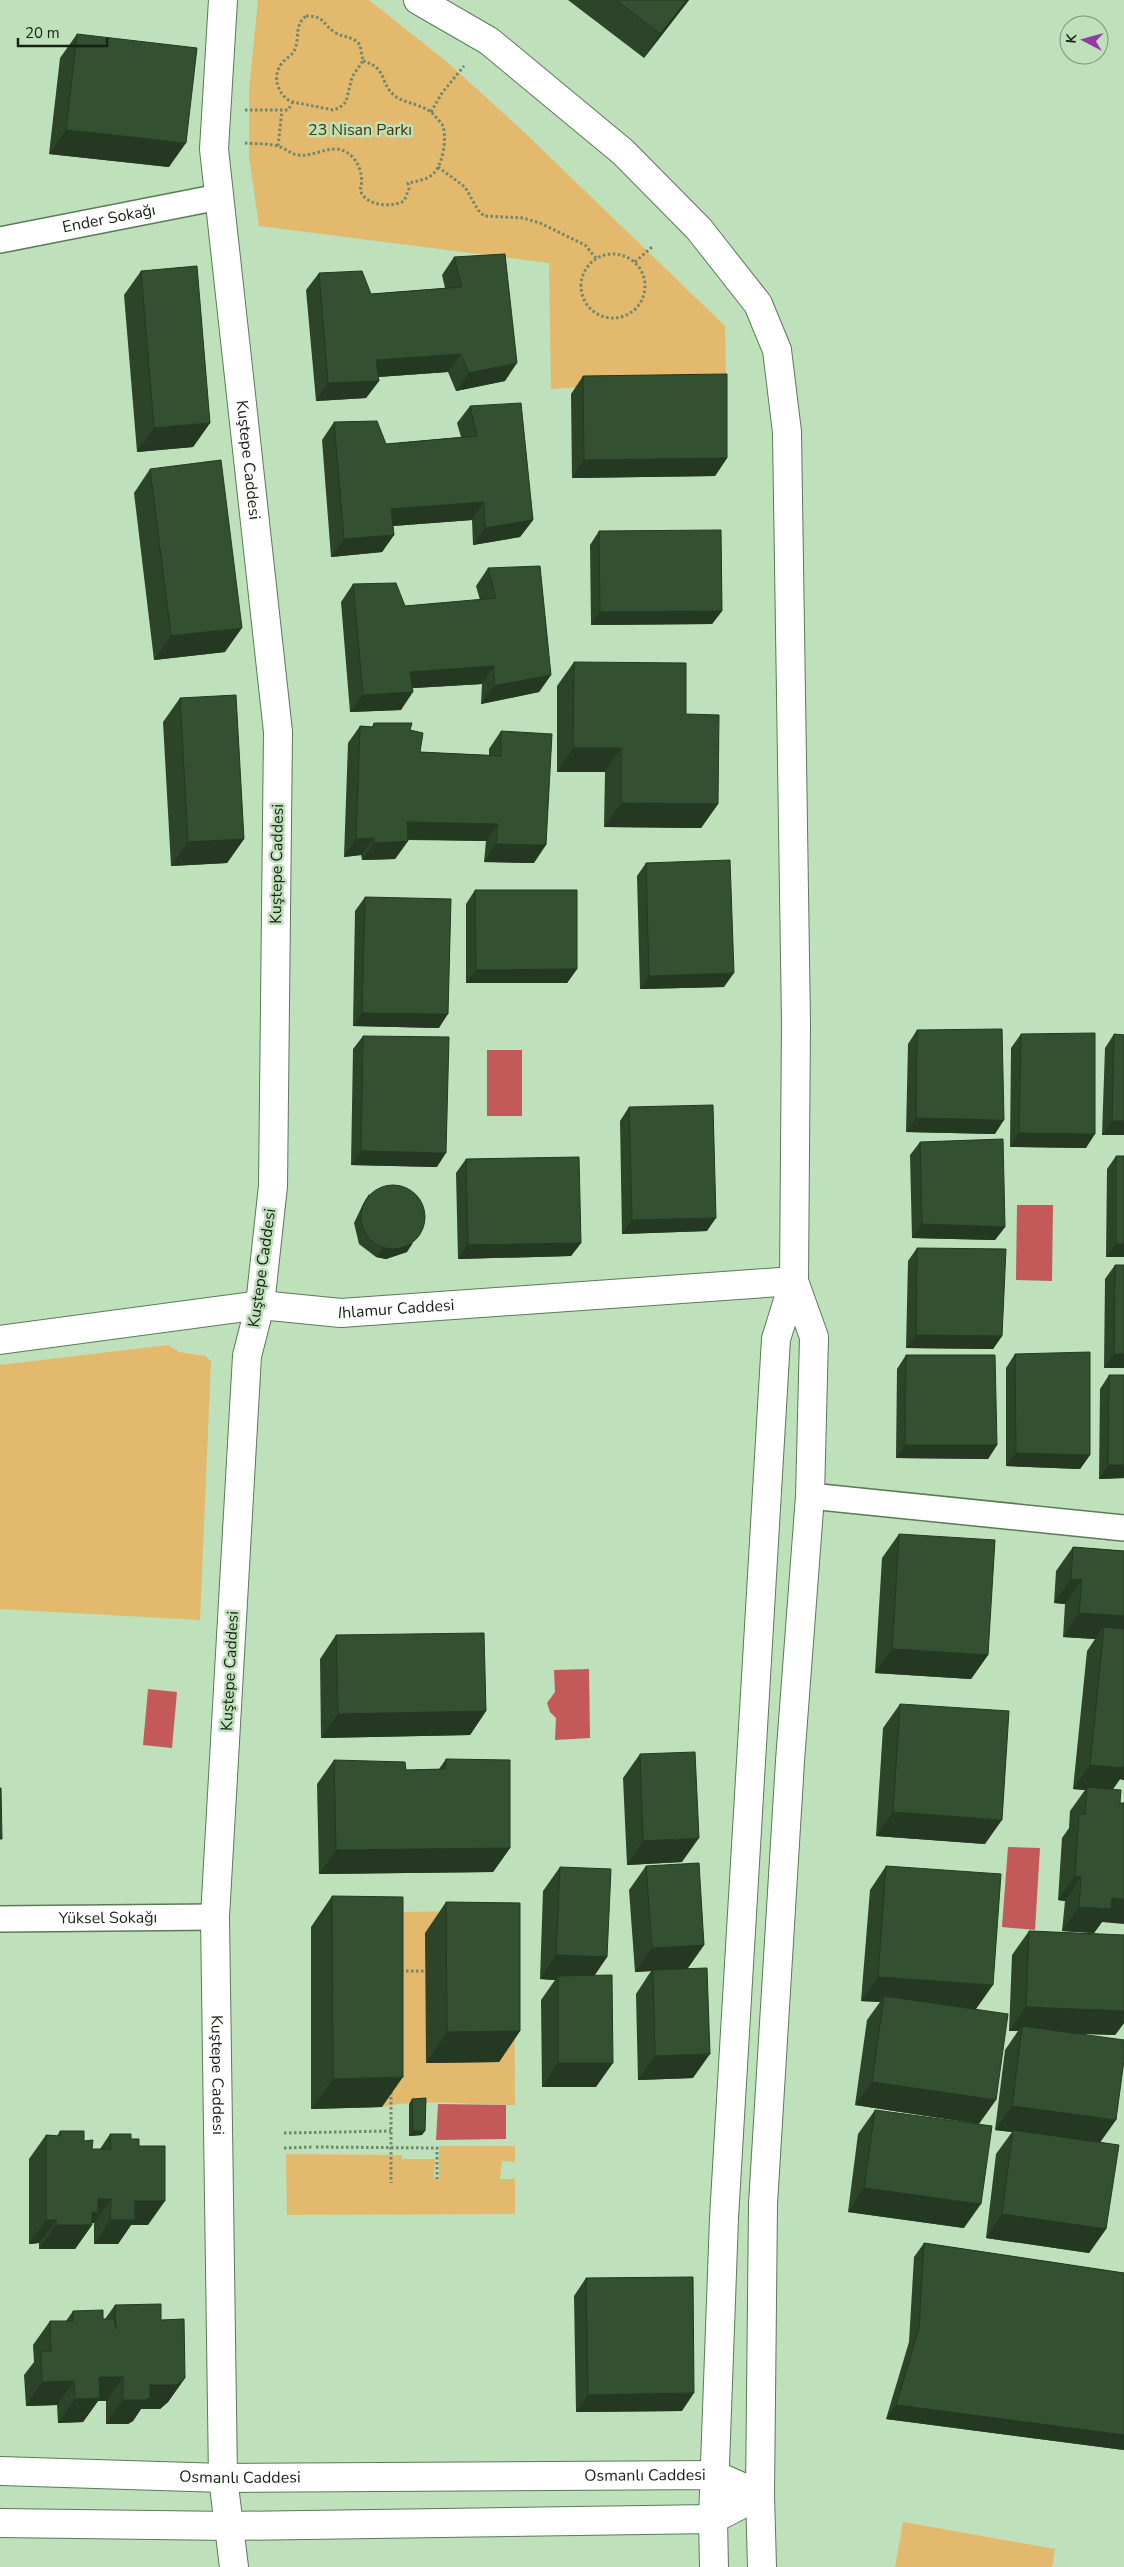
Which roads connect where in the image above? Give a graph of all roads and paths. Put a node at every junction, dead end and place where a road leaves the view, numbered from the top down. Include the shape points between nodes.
1 (223, 0) edge
2 (418, 0) edge
3 (455, 0) edge
4 (489, 41) junction
5 (363, 60) junction
6 (464, 66) dead end
7 (293, 102) junction
8 (245, 110) dead end
9 (282, 111) junction
10 (431, 112) junction
11 (245, 143) dead end
12 (278, 146) junction
13 (438, 167) junction
14 (219, 197) junction
15 (0, 240) edge
16 (652, 247) dead end
17 (596, 258) junction
18 (635, 262) junction
19 (794, 1281) junction
20 (260, 1305) junction
21 (0, 1340) edge
22 (767, 1496) junction
23 (810, 1496) junction
24 (1124, 1528) edge
25 (215, 1917) junction
26 (0, 1919) edge
27 (399, 1971) edge
28 (425, 1971) dead end
29 (391, 2082) edge
30 (391, 2131) junction
31 (284, 2133) dead end
32 (392, 2146) junction
33 (284, 2148) dead end
34 (437, 2179) dead end
35 (391, 2183) dead end
36 (0, 2471) edge
37 (715, 2475) junction
38 (223, 2478) junction
39 (760, 2495) junction
40 (713, 2519) junction
41 (0, 2523) edge
42 (230, 2526) junction
43 (234, 2567) edge
44 (714, 2567) edge
45 (762, 2567) edge

1 - 14 street, Kuştepe Caddesi via 214,149
2 - 4 street
3 - 4 street
4 - 19 street via 623,152 699,229 758,304 777,350 787,432 796,1023
5 - 7 path via 352,77 346,102 340,108 333,110
5 - 7 path via 356,40 336,33 320,17 306,16 298,24 294,52 277,72 278,88 287,100
5 - 10 path via 381,70 395,95
6 - 10 path via 442,92
7 - 9 path via 288,110
8 - 9 path
9 - 12 path
10 - 13 path via 442,124 445,134
11 - 12 path
12 - 13 path via 309,156 342,150 360,166 363,176 361,194 382,205 396,205 404,201 408,183 425,180
13 - 17 path via 465,187 484,216 523,218 540,223 585,244
14 - 15 street, Ender Sokağı
14 - 20 street, Kuştepe Caddesi via 278,732 273,1186
16 - 18 path
17 - 18 path via 613,252
17 - 18 path via 584,271 581,288 586,304 598,315 614,318 630,314 642,303 646,287 642,270
19 - 20 street, Ihlamur Caddesi via 341,1313
19 - 22 street via 776,1339
19 - 23 street via 814,1337
20 - 21 street, Ihlamur Caddesi
20 - 25 street, Kuştepe Caddesi via 247,1356
22 - 23 street
22 - 37 street via 724,2218
23 - 24 street
23 - 39 street via 763,2204
25 - 26 street, Yüksel Sokağı
25 - 38 street, Kuştepe Caddesi
27 - 28 path
29 - 30 path
30 - 31 path
30 - 32 path
32 - 33 path
32 - 34 path via 437,2148
32 - 35 path
36 - 38 street, Osmanlı Caddesi
37 - 38 street, Osmanlı Caddesi
37 - 39 street, Osmanlı Caddesi
37 - 40 street
38 - 42 street, Kuştepe Caddesi
39 - 40 street
39 - 45 street
40 - 42 street
40 - 44 street
41 - 42 street
42 - 43 street, Kuştepe Caddesi

